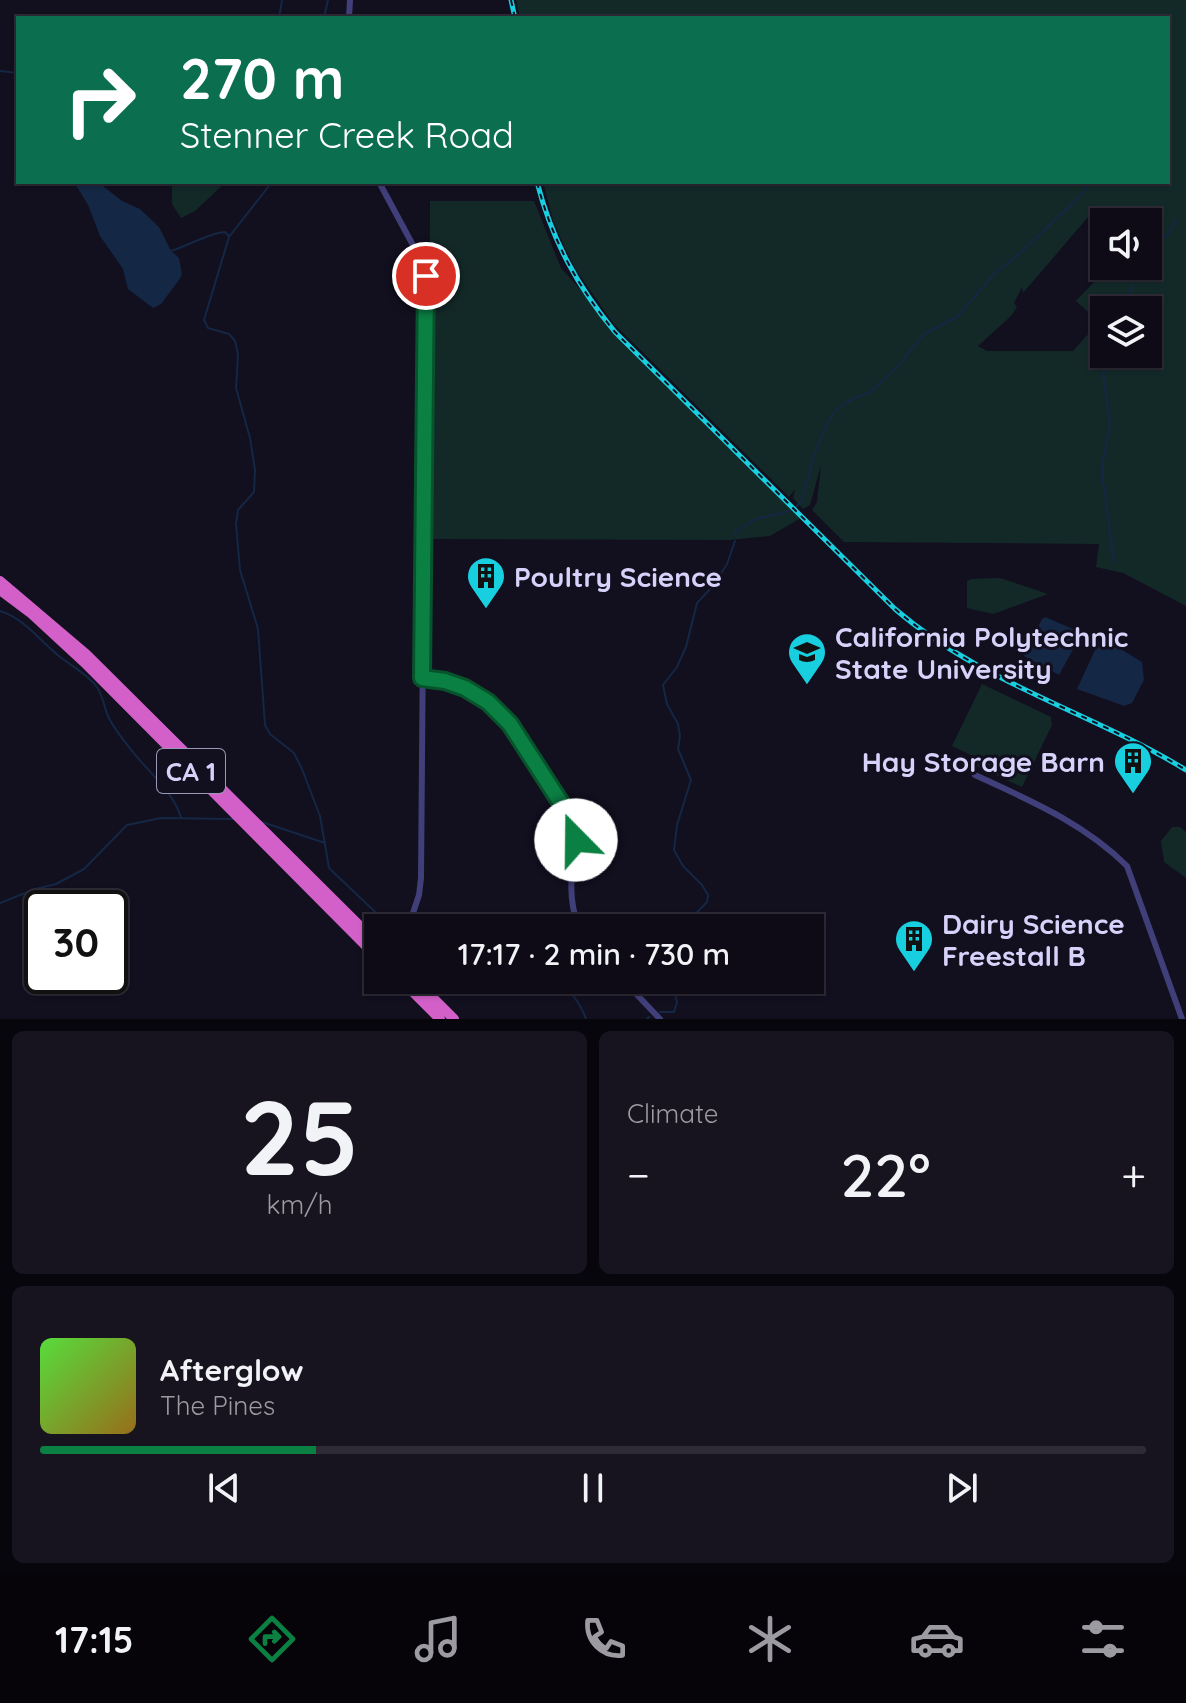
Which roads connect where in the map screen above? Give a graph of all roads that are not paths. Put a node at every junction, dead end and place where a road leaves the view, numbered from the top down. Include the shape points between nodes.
1 (380, 184) edge
2 (0, 581) edge
3 (0, 590) edge
4 (422, 678) junction
5 (975, 775) dead end
6 (412, 914) edge
7 (576, 914) edge
8 (364, 930) edge
9 (364, 944) edge
10 (415, 994) edge
11 (429, 994) edge
12 (636, 994) edge
13 (440, 1019) edge
14 (454, 1019) edge
15 (660, 1019) edge
16 (1182, 1019) edge

1 - 4 street via 426,276
2 - 8 highway, CA 1 via 86,654
3 - 9 highway, CA 1 via 85,663
4 - 6 street via 420,886
4 - 7 street via 465,688 510,724 570,817 576,840 571,895
5 - 16 street via 1066,818 1127,866
10 - 13 highway
11 - 14 highway
12 - 15 street

